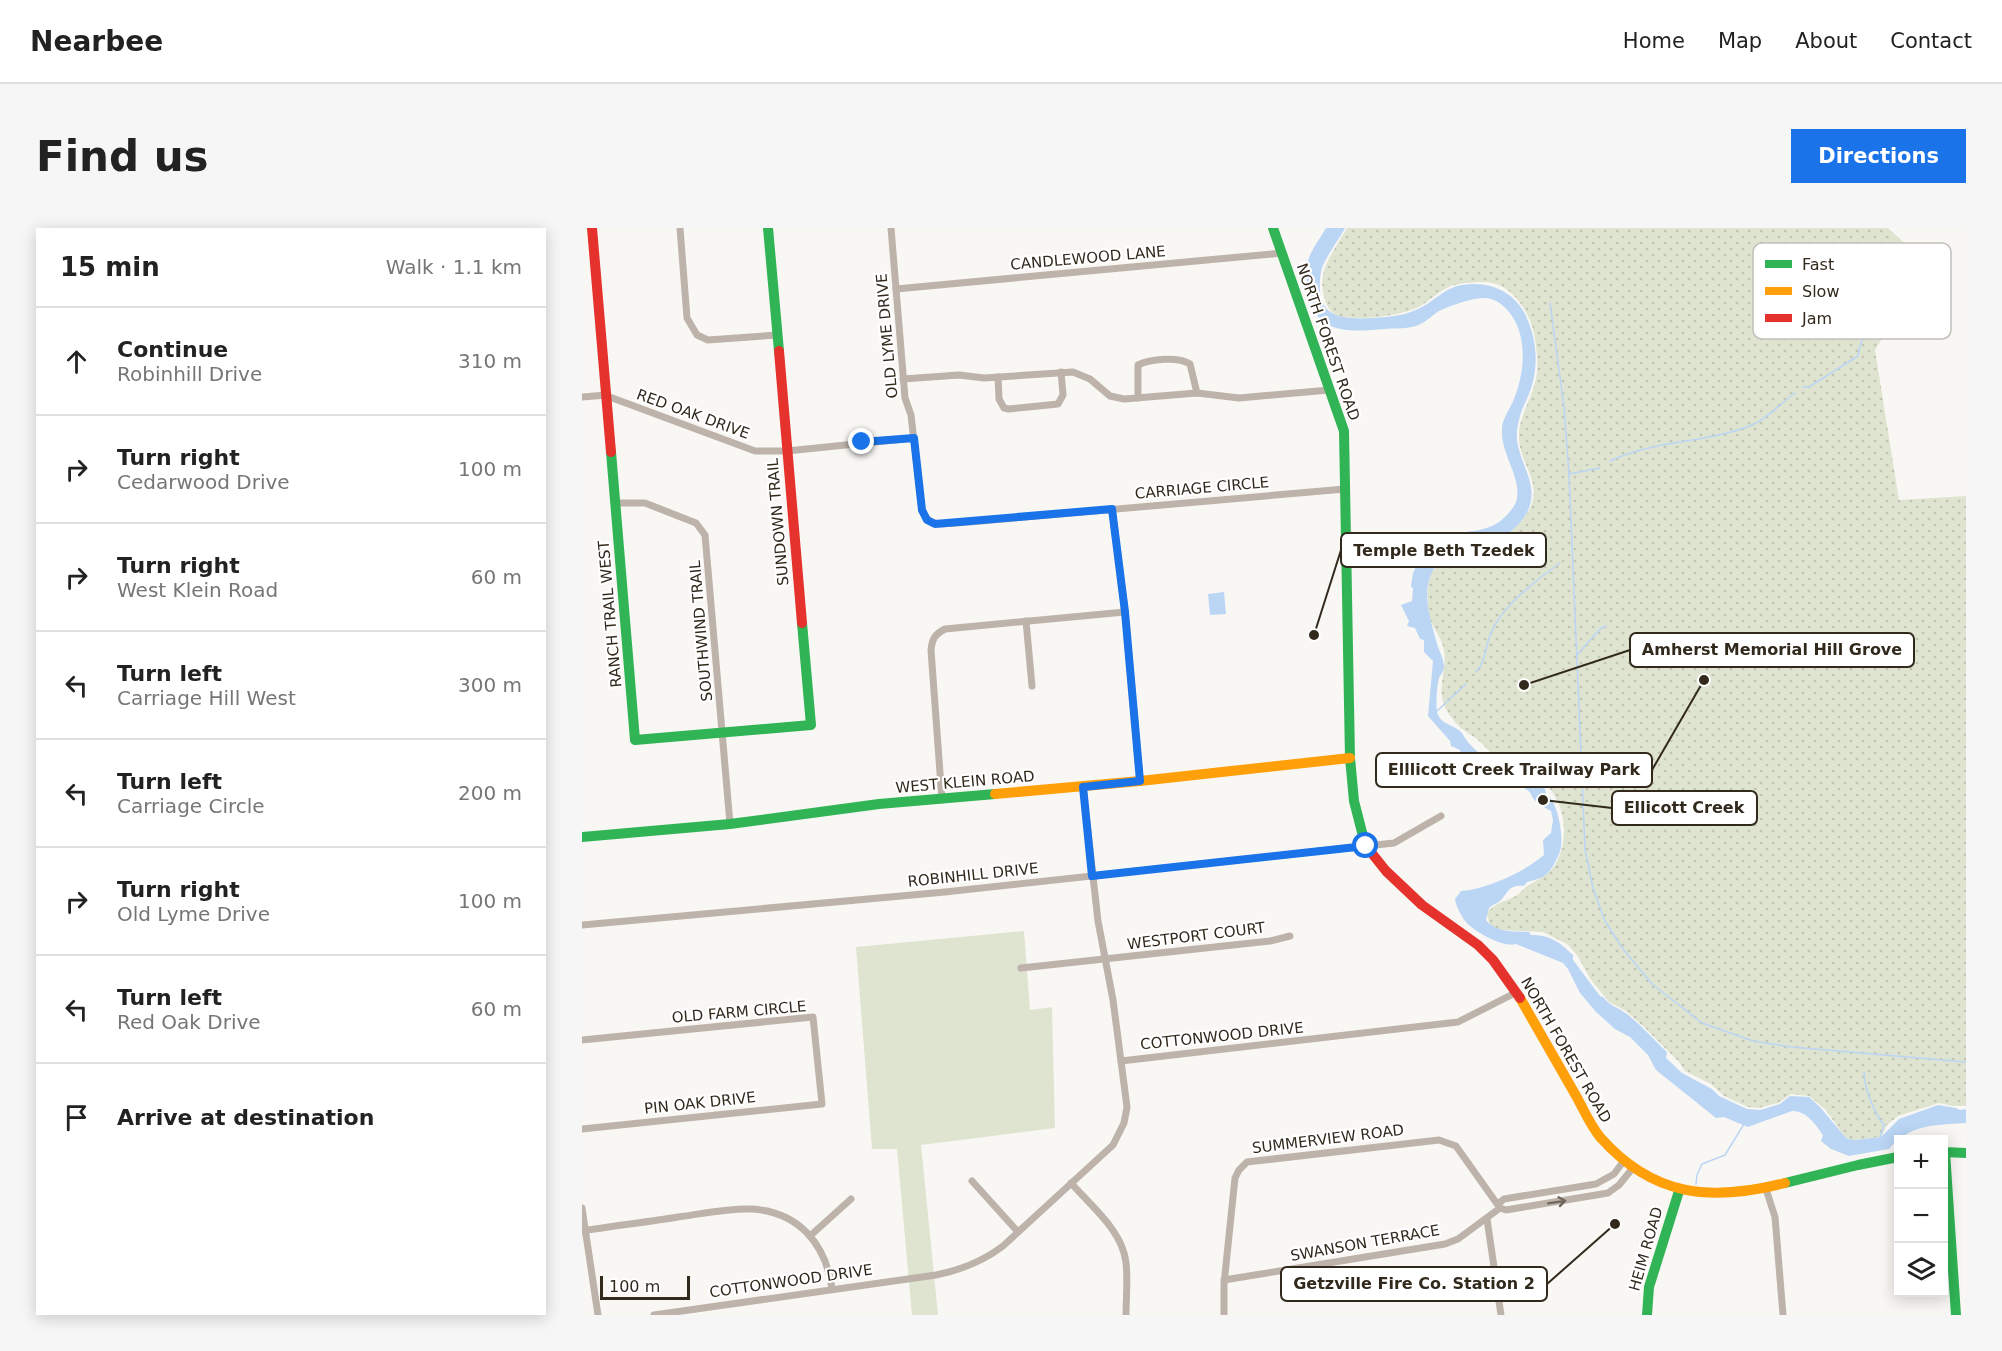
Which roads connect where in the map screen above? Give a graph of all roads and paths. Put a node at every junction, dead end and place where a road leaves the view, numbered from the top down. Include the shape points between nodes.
1 (592, 228) edge
2 (680, 228) edge
3 (768, 228) edge
4 (891, 228) edge
5 (1273, 228) edge
6 (1282, 253) junction
7 (896, 289) junction
8 (777, 335) junction
9 (1061, 372) junction
10 (998, 377) junction
11 (903, 379) junction
12 (1329, 390) junction
13 (1197, 393) junction
14 (607, 396) junction
15 (582, 397) edge
16 (1138, 398) junction
17 (914, 438) junction
18 (787, 451) junction
19 (1345, 489) junction
20 (616, 503) junction
21 (1112, 509) junction
22 (952, 523) joint
23 (1125, 612) junction
24 (1026, 621) junction
25 (1032, 686) dead end
26 (723, 733) junction
27 (1350, 758) junction
28 (1140, 781) junction
29 (1083, 787) junction
30 (942, 800) junction
31 (1441, 816) dead end
32 (730, 824) junction
33 (582, 837) edge
34 (1366, 846) junction
35 (1092, 876) junction
36 (582, 926) edge
37 (1290, 936) dead end
38 (1105, 960) junction
39 (1021, 968) dead end
40 (1518, 992) junction
41 (582, 1040) edge
42 (1121, 1061) junction
43 (822, 1104) joint
44 (582, 1129) edge
45 (1948, 1152) edge
46 (1966, 1153) edge
47 (1894, 1158) edge
48 (1628, 1166) junction
49 (972, 1181) dead end
50 (1071, 1183) junction
51 (1766, 1186) junction
52 (1947, 1189) edge
53 (1679, 1191) junction
54 (851, 1199) dead end
55 (1499, 1206) junction
56 (582, 1208) edge
57 (1487, 1219) junction
58 (583, 1231) edge
59 (1018, 1232) junction
60 (810, 1236) junction
61 (1224, 1280) junction
62 (832, 1289) junction
63 (598, 1315) edge
64 (654, 1315) edge
65 (1126, 1315) edge
66 (1224, 1315) edge
67 (1501, 1315) edge
68 (1647, 1315) edge
69 (1783, 1315) edge
70 (1956, 1315) edge

1 - 14 street, RANCH TRAIL WEST
2 - 8 street via 687,318 697,335 708,340
3 - 8 street, SUNDOWN TRAIL
4 - 7 street, OLD LYME DRIVE
5 - 6 street, NORTH FOREST ROAD
6 - 7 street, CANDLEWOOD LANE
6 - 12 street, NORTH FOREST ROAD
7 - 11 street, OLD LYME DRIVE
8 - 18 street, SUNDOWN TRAIL
9 - 10 street
9 - 10 street via 1063,395 1058,404 1009,409 999,399
9 - 16 street via 1083,374 1117,398
10 - 11 street
11 - 17 street, OLD LYME DRIVE
12 - 13 street via 1239,398
12 - 19 street, NORTH FOREST ROAD via 1344,431
13 - 16 street
13 - 16 street via 1186,361 1144,362 1136,372
14 - 15 street, RED OAK DRIVE
14 - 18 street, RED OAK DRIVE via 741,447
14 - 20 street, RANCH TRAIL WEST
17 - 18 street, RED OAK DRIVE
17 - 22 street, OLD LYME DRIVE via 922,510 931,523
18 - 26 street, SUNDOWN TRAIL via 811,725
19 - 21 street, CARRIAGE CIRCLE
19 - 27 street, NORTH FOREST ROAD
20 - 26 street, SOUTHWIND TRAIL via 645,503 703,530
20 - 26 street, RANCH TRAIL WEST via 635,740
21 - 22 street, CARRIAGE CIRCLE
21 - 23 street
23 - 24 street
23 - 28 street
24 - 25 street
24 - 30 street via 945,629 933,639
26 - 32 street, SOUTHWIND TRAIL
27 - 28 street, WEST KLEIN ROAD
27 - 34 street, NORTH FOREST ROAD via 1354,801
28 - 29 street, WEST KLEIN ROAD
29 - 30 street, WEST KLEIN ROAD
29 - 35 street
30 - 32 street, WEST KLEIN ROAD via 879,804
31 - 34 street, ROBINHILL DRIVE via 1394,843
32 - 33 street, WEST KLEIN ROAD
34 - 35 street, ROBINHILL DRIVE
34 - 40 street, NORTH FOREST ROAD via 1422,905 1478,945
35 - 36 street, ROBINHILL DRIVE
35 - 38 street
37 - 38 street, WESTPORT COURT
38 - 39 street, WESTPORT COURT
38 - 42 street
40 - 42 street, COTTONWOOD DRIVE via 1458,1022
40 - 48 street, NORTH FOREST ROAD via 1599,1136
41 - 43 street, OLD FARM CIRCLE via 813,1017
42 - 50 street, COTTONWOOD DRIVE via 1127,1107 1121,1131 1107,1151
43 - 44 street, PIN OAK DRIVE
45 - 46 street
47 - 51 street, NORTH FOREST ROAD
48 - 53 street, NORTH FOREST ROAD via 1657,1184
48 - 55 street, SWANSON TERRACE via 1596,1184 1504,1199
55 -> 48 street via 1506,1210 1608,1193 1619,1185
49 - 59 street
50 - 59 street, COTTONWOOD DRIVE
50 - 65 street via 1113,1230 1123,1249
51 - 53 street, NORTH FOREST ROAD via 1724,1194
51 - 69 street via 1775,1217
52 - 70 street
53 - 68 street, HEIM ROAD via 1649,1287
54 - 60 street
55 - 57 street, SWANSON TERRACE
55 - 61 street, SUMMERVIEW ROAD via 1456,1146 1439,1140 1251,1160 1235,1178
56 - 58 street
57 - 61 street, SWANSON TERRACE via 1445,1244
57 - 67 street
58 - 60 street via 751,1209 783,1216
58 - 63 street
59 - 62 street, COTTONWOOD DRIVE via 994,1252 956,1270
60 - 62 street via 827,1263
61 - 66 street, SUMMERVIEW ROAD
62 - 64 street, COTTONWOOD DRIVE

